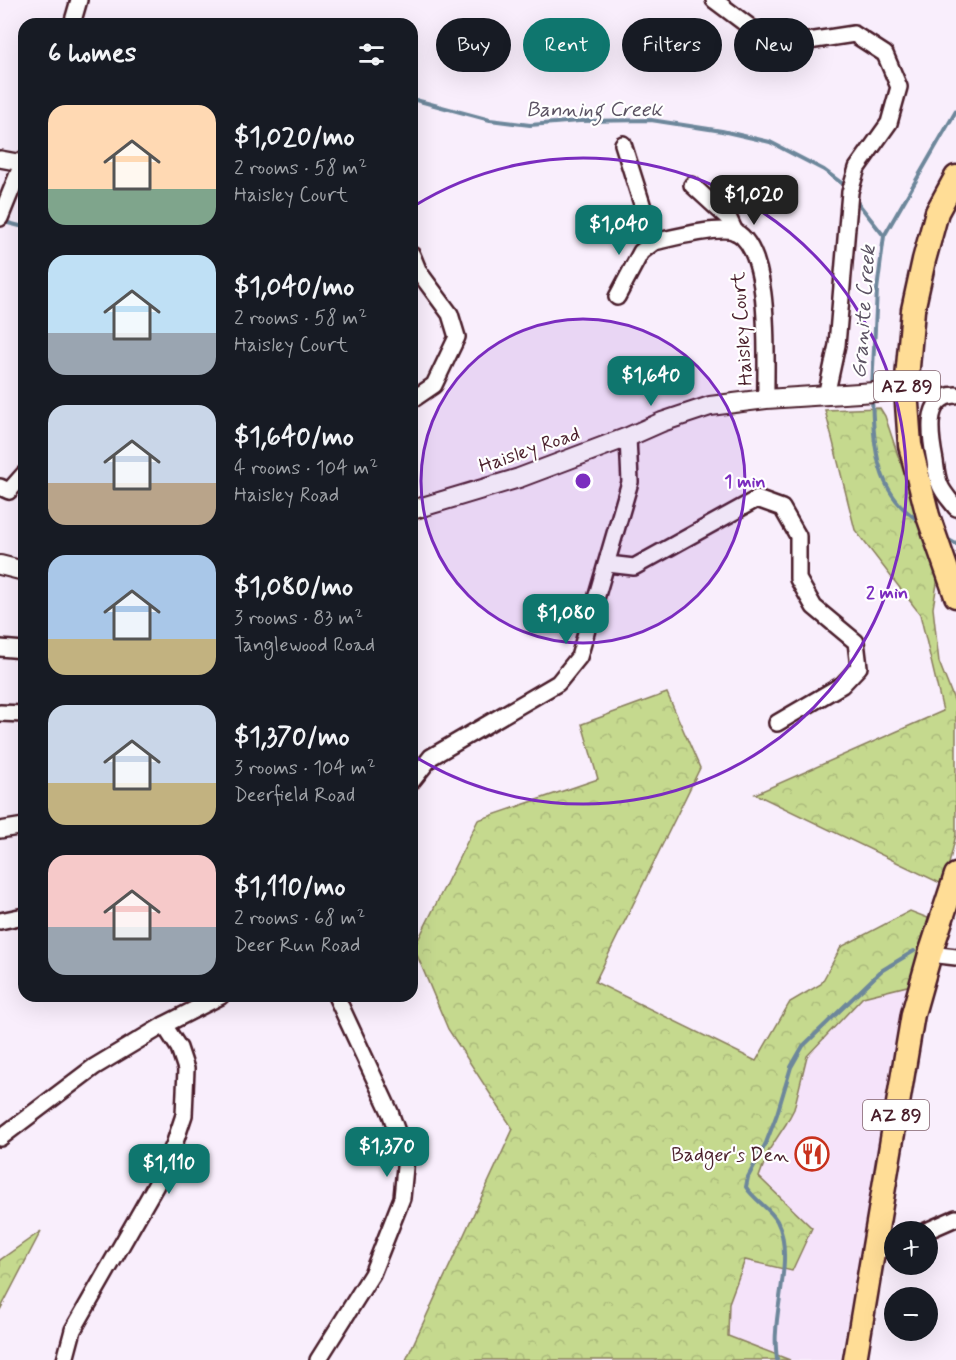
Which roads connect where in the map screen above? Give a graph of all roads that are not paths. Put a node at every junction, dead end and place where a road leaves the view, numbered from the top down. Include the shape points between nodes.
1 (79, 0) edge
2 (714, 0) edge
3 (74, 18) edge
4 (623, 144) dead end
5 (0, 159) edge
6 (18, 161) edge
7 (18, 173) edge
8 (956, 177) edge
9 (692, 185) dead end
10 (0, 218) edge
11 (735, 232) junction
12 (654, 242) junction
13 (418, 270) edge
14 (617, 297) dead end
15 (906, 390) junction
16 (956, 395) edge
17 (418, 396) edge
18 (826, 396) junction
19 (766, 399) junction
20 (628, 437) junction
21 (18, 481) edge
22 (0, 487) edge
23 (418, 508) edge
24 (956, 508) edge
25 (608, 564) junction
26 (0, 566) edge
27 (18, 570) edge
28 (956, 596) edge
29 (0, 648) edge
30 (18, 650) edge
31 (0, 713) edge
32 (18, 714) edge
33 (777, 723) dead end
34 (418, 773) edge
35 (18, 827) edge
36 (0, 830) edge
37 (956, 875) edge
38 (18, 917) edge
39 (0, 921) edge
40 (930, 954) junction
41 (956, 957) edge
42 (209, 1002) edge
43 (339, 1002) edge
44 (164, 1025) junction
45 (0, 1138) edge
46 (956, 1218) edge
47 (938, 1226) edge
48 (884, 1249) edge
49 (872, 1254) junction
50 (65, 1360) edge
51 (318, 1360) edge
52 (855, 1360) edge

1 - 3 street
2 - 18 street via 762,36 789,44 854,34 885,54 899,87 889,123 857,168 850,192 837,345
4 - 12 street
5 - 6 street
7 - 10 street
8 - 15 main road, AZ 89 via 937,212 924,260 913,310
9 - 11 street, Haisley Court via 729,219
11 - 12 street via 697,232
11 - 19 street, Haisley Court via 758,261 764,296
12 - 14 street via 641,252
13 - 17 street via 450,314 457,337 434,385
15 - 18 street, Haisley Road
15 - 28 main road, AZ 89 via 910,445 928,516
16 - 24 street via 939,402 932,412 930,435 940,485
18 - 19 street, Haisley Road
19 - 20 street, Haisley Road via 710,406
20 - 23 street, Haisley Road via 519,478
20 - 25 street via 630,482
21 - 22 street via 9,491
25 - 33 street via 634,567 757,499 782,508 798,536 798,579 814,607 856,642 859,667 843,685
25 - 34 street via 579,657 558,683 431,757
26 - 27 street
29 - 30 street
31 - 32 street
35 - 36 street
37 - 40 main road, AZ 89
38 - 39 street
40 - 41 street
40 - 49 main road, AZ 89 via 913,1014
42 - 44 street
43 - 51 street via 390,1112 406,1157 402,1198 372,1274
44 - 45 street via 94,1066
44 - 50 street via 179,1048 186,1069 184,1115 156,1185 73,1330
46 - 47 street
48 - 49 street
49 - 52 main road, AZ 89

